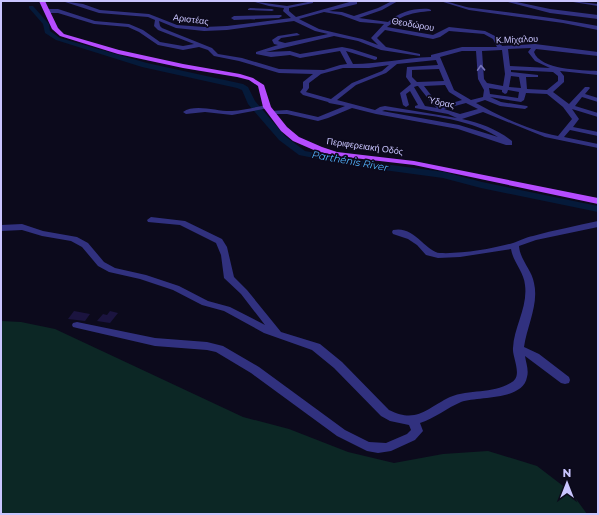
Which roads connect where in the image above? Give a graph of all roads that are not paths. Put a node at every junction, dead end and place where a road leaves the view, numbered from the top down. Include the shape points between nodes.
1 (42, 1) edge
2 (64, 1) edge
3 (253, 1) edge
4 (355, 1) edge
5 (396, 1) edge
6 (442, 1) edge
7 (506, 1) edge
8 (528, 1) edge
9 (577, 1) edge
10 (311, 2) dead end
11 (597, 4) edge
12 (478, 6) dead end
13 (250, 9) dead end
14 (286, 9) junction
15 (429, 10) dead end
16 (48, 11) junction
17 (321, 11) junction
18 (573, 13) junction
19 (538, 14) junction
20 (293, 17) junction
21 (598, 17) edge
22 (234, 18) dead end
23 (354, 18) junction
24 (157, 20) junction
25 (386, 26) junction
26 (598, 28) edge
27 (333, 34) junction
28 (297, 35) dead end
29 (200, 45) junction
30 (285, 45) junction
31 (535, 46) junction
32 (502, 47) junction
33 (385, 49) junction
34 (479, 49) junction
35 (342, 50) junction
36 (598, 54) edge
37 (438, 57) junction
38 (374, 58) dead end
39 (395, 62) junction
40 (350, 65) junction
41 (441, 67) junction
42 (420, 68) junction
43 (555, 70) junction
44 (507, 71) junction
45 (318, 72) junction
46 (526, 73) junction
47 (598, 73) edge
48 (536, 76) dead end
49 (449, 83) junction
50 (418, 85) junction
51 (484, 85) junction
52 (506, 88) junction
53 (587, 88) dead end
54 (523, 90) junction
55 (549, 92) junction
56 (486, 96) junction
57 (581, 96) junction
58 (504, 97) junction
59 (598, 100) edge
60 (470, 101) junction
61 (331, 102) junction
62 (387, 102) dead end
63 (406, 105) junction
64 (351, 106) junction
65 (567, 106) junction
66 (422, 107) junction
67 (525, 107) dead end
68 (267, 109) junction
69 (440, 109) junction
70 (378, 110) junction
71 (484, 110) junction
72 (186, 112) dead end
73 (598, 115) edge
74 (463, 118) junction
75 (569, 128) junction
76 (598, 134) edge
77 (559, 139) junction
78 (598, 146) edge
79 (598, 201) edge
80 (151, 220) dead end
81 (598, 224) edge
82 (1, 228) edge
83 (396, 232) dead end
84 (515, 245) junction
85 (78, 324) dead end
86 (278, 334) junction
87 (518, 348) junction
88 (565, 380) dead end
89 (414, 421) junction

1 - 16 main road, Περιφερειακή Οδός
2 - 24 street, Αριστέας via 95,10 147,16
3 - 14 street
4 - 17 street
5 - 23 street via 380,10
6 - 19 street via 469,8
7 - 19 street
8 - 18 street
9 - 11 street
9 - 18 street
10 - 14 street
12 - 19 street
13 - 14 street
14 - 20 street
15 - 25 street via 419,9 395,18
16 - 29 street via 58,11 94,22 130,26 154,41 178,47
16 - 68 main road, Περιφερειακή Οδός via 55,30 62,35 118,52 251,79 262,88
17 - 20 street
17 - 23 street, Θεοδώρου
18 - 19 street
18 - 21 street
19 - 26 street
20 - 22 street
20 - 24 street, Αριστέας via 227,28 204,29 176,26
20 - 27 street via 317,30
23 - 25 street, Θεοδώρου
24 - 29 street via 156,26 160,29
25 - 32 street, Θεοδώρου via 433,37 438,37 444,30 449,29 485,33 495,38
25 - 33 street via 374,38
27 - 30 street
27 - 33 street
28 - 30 street via 279,37 275,40
29 - 45 street via 217,55 277,70
30 - 35 street via 258,53 290,53 300,56
31 - 32 street, Κ.Μίχαλου
31 - 36 street, Κ.Μίχαλου
31 - 43 street via 531,56
32 - 34 street, Κ.Μίχαλου
32 - 44 street
33 - 37 street
34 - 37 street, Κ.Μίχαλου via 460,50
51 -> 34 street via 481,79
35 - 38 street
35 - 40 street
37 - 39 street
37 - 41 street
39 - 40 street via 369,66
39 - 61 street via 384,72 354,84
40 - 45 street
41 - 42 street
41 - 49 street
42 - 50 street, Ύδρας
42 - 50 street, Ύδρας via 408,69 409,77
43 - 46 street
43 - 47 street
43 - 55 street via 561,75 561,82
44 - 46 street
44 - 52 street
45 - 61 street via 306,82 303,92
46 - 48 street
46 - 54 street
49 - 50 street, Ύδρας
49 - 60 street via 451,91
50 - 63 street via 403,93
50 - 66 street, Ύδρας
50 - 69 street
51 - 52 street
51 - 56 street via 487,90
52 - 54 street
52 - 58 street
53 - 57 street
54 - 55 street
54 - 58 street via 522,100
55 - 65 street
56 - 58 street
56 - 60 street
56 - 67 street via 500,104
57 - 59 street
57 - 65 street
60 - 69 street
60 - 71 street
61 - 64 street
62 - 63 street
63 - 66 street
64 - 68 street via 318,119
64 - 70 street
65 - 73 street
65 - 75 street via 576,118
66 - 69 street, Ύδρας
68 - 72 street via 232,113 205,110
68 - 79 main road, Περιφερειακή Οδός via 291,135 319,149 419,164
69 - 74 street, Ύδρας
70 - 74 street via 385,108
70 - 74 street via 459,127 509,143
71 - 74 street, Ύδρας
71 - 77 street
75 - 76 street
75 - 77 street
77 - 78 street
80 - 86 street via 182,223 219,241 226,255 229,278 244,292
81 - 84 street via 533,238
82 - 86 street via 22,227 74,239 84,245 101,264 112,270 176,288
83 - 84 street via 411,236 430,253 438,256
84 - 87 street via 516,253 529,280 530,290
85 - 89 street via 155,342 219,349 255,370 341,433 366,446 388,448 411,437 417,431
86 - 89 street via 323,352 385,413 399,419
87 - 88 street via 535,357
87 - 89 street via 522,376 517,385 496,393 457,399 424,419

